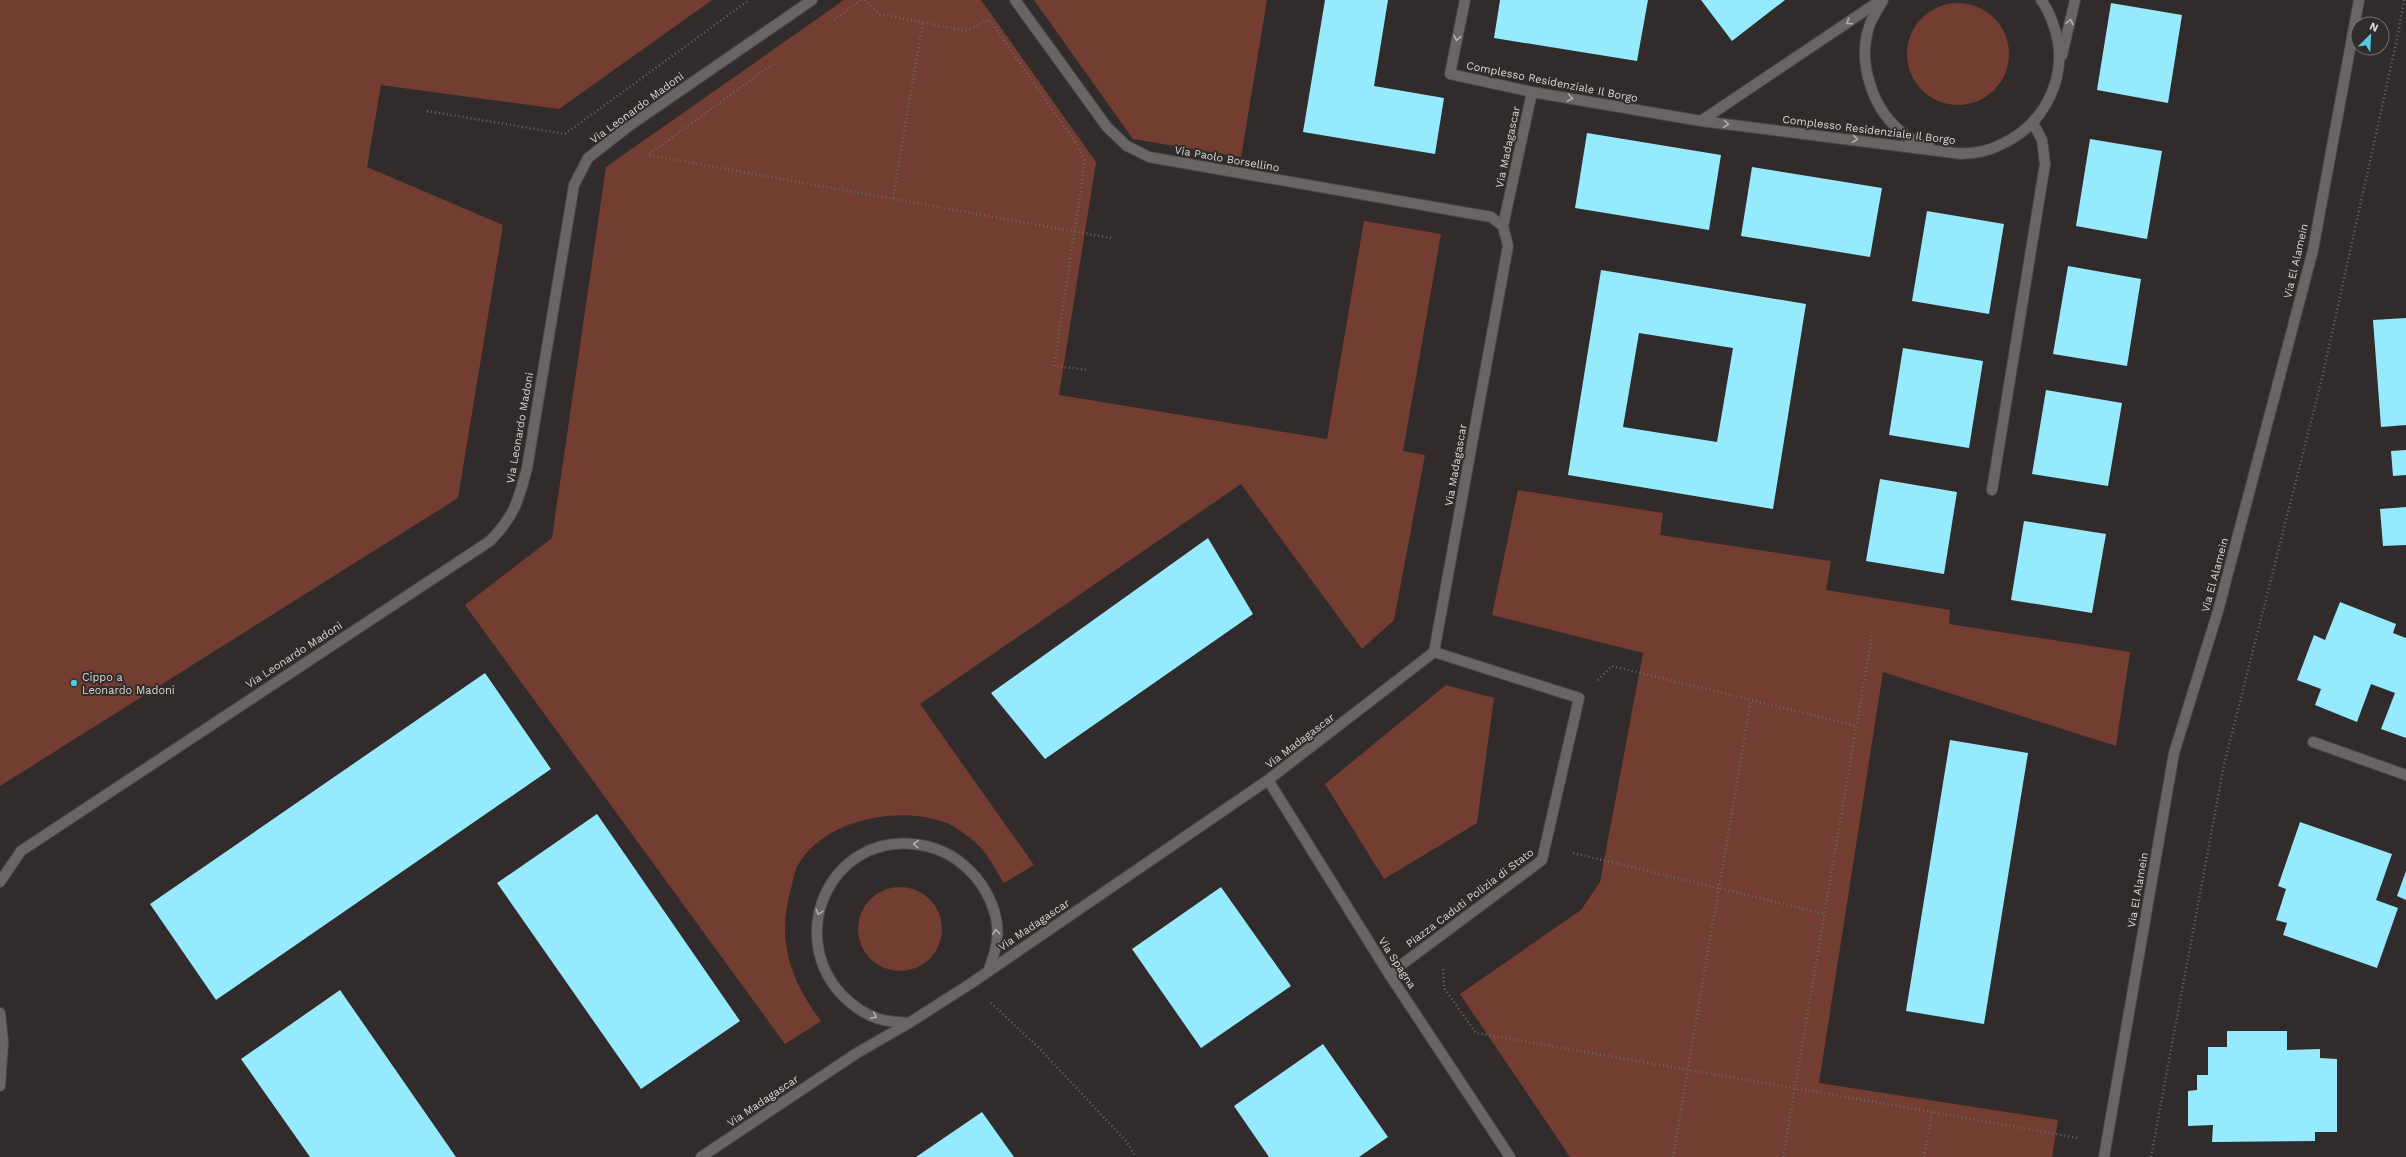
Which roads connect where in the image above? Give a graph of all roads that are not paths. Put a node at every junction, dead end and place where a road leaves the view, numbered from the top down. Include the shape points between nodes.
1 (812, 0) edge
2 (1015, 0) edge
3 (1465, 0) edge
4 (1882, 0) edge
5 (2041, 0) edge
6 (2074, 0) edge
7 (2359, 0) edge
8 (2059, 71) junction
9 (1532, 92) junction
10 (1701, 121) junction
11 (2033, 123) junction
12 (1962, 154) junction
13 (1503, 226) junction
14 (1992, 490) dead end
15 (1434, 652) junction
16 (2313, 742) dead end
17 (2406, 775) edge
18 (1268, 780) junction
19 (0, 882) edge
20 (989, 970) junction
21 (1389, 974) junction
22 (0, 1013) edge
23 (909, 1023) junction
24 (0, 1086) edge
25 (701, 1157) edge
26 (1510, 1157) edge
27 (2104, 1157) edge

1 - 19 street, Via Leonardo Madoni via 629,126 588,158 574,185 527,468 519,499 508,522 490,541 21,851
2 - 13 street, Via Paolo Borsellino via 1107,127 1127,146 1149,157 1491,217
3 -> 9 street, Complesso Residenziale Il Borgo via 1450,74
4 -> 10 street
4 - 12 street via 1870,25 1865,55 1870,86 1883,113 1904,134 1932,148
5 - 8 street via 2047,7 2058,38
8 -> 6 street
7 - 27 street, Via El Alamein via 2313,250 2218,611 2174,753
8 - 11 street via 2051,97
9 -> 10 street, Complesso Residenziale Il Borgo
9 - 13 street, Via Madagascar
10 -> 12 street, Complesso Residenziale Il Borgo
11 - 12 street via 2014,138 1990,150
11 - 14 street via 2042,140 2045,164
13 - 15 street, Via Madagascar via 1508,246
15 - 18 street, Via Madagascar
15 - 21 street, Piazza Caduti Polizia di Stato via 1579,698 1542,860
16 - 17 street
18 - 20 street, Via Madagascar
18 - 21 street, Via Spagna
20 - 23 street, Via Madagascar
20 -> 23 street via 997,940 994,909 980,881 958,859 930,846 899,843 869,850 843,867 825,893 816,922 818,953 830,982 851,1005 879,1019
21 - 26 street, Via Spagna
22 - 24 street via 3,1042
23 - 25 street, Via Madagascar via 857,1053

